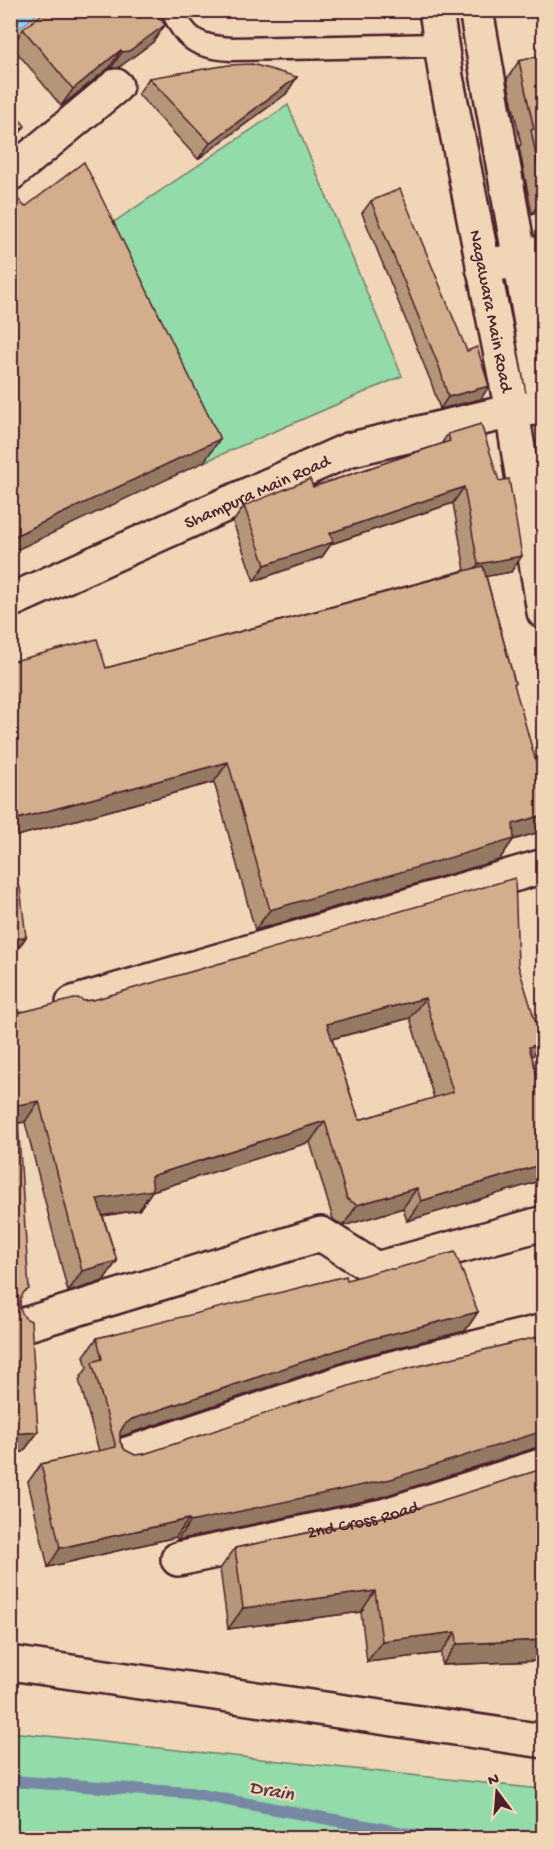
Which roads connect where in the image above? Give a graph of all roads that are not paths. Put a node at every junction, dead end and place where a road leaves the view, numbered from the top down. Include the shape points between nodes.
1 (173, 10) edge
2 (436, 10) edge
3 (476, 10) edge
4 (441, 45) junction
5 (116, 86) dead end
6 (10, 174) edge
7 (531, 255) edge
8 (483, 268) junction
9 (543, 397) edge
10 (528, 409) edge
11 (10, 601) edge
12 (543, 612) edge
13 (543, 866) edge
14 (73, 1004) edge
15 (543, 1223) edge
16 (24, 1325) edge
17 (543, 1331) edge
18 (125, 1455) edge
19 (543, 1464) edge
20 (178, 1559) dead end
21 (10, 1663) edge
22 (543, 1741) edge

1 - 4 lane via 179,26 192,41 215,48
2 - 4 street, Nagawara Main Road
3 - 7 street
4 - 8 street, Nagawara Main Road
5 - 6 street
7 - 8 street
7 - 9 street
8 - 10 street, Nagawara Main Road
10 - 11 street, Shampura Main Road via 348,450
10 - 12 street, Nagawara Main Road
13 - 14 street
15 - 16 street via 376,1269 321,1234
17 - 18 street via 364,1375
19 - 20 street, 2nd Cross Road via 383,1516
21 - 22 street

